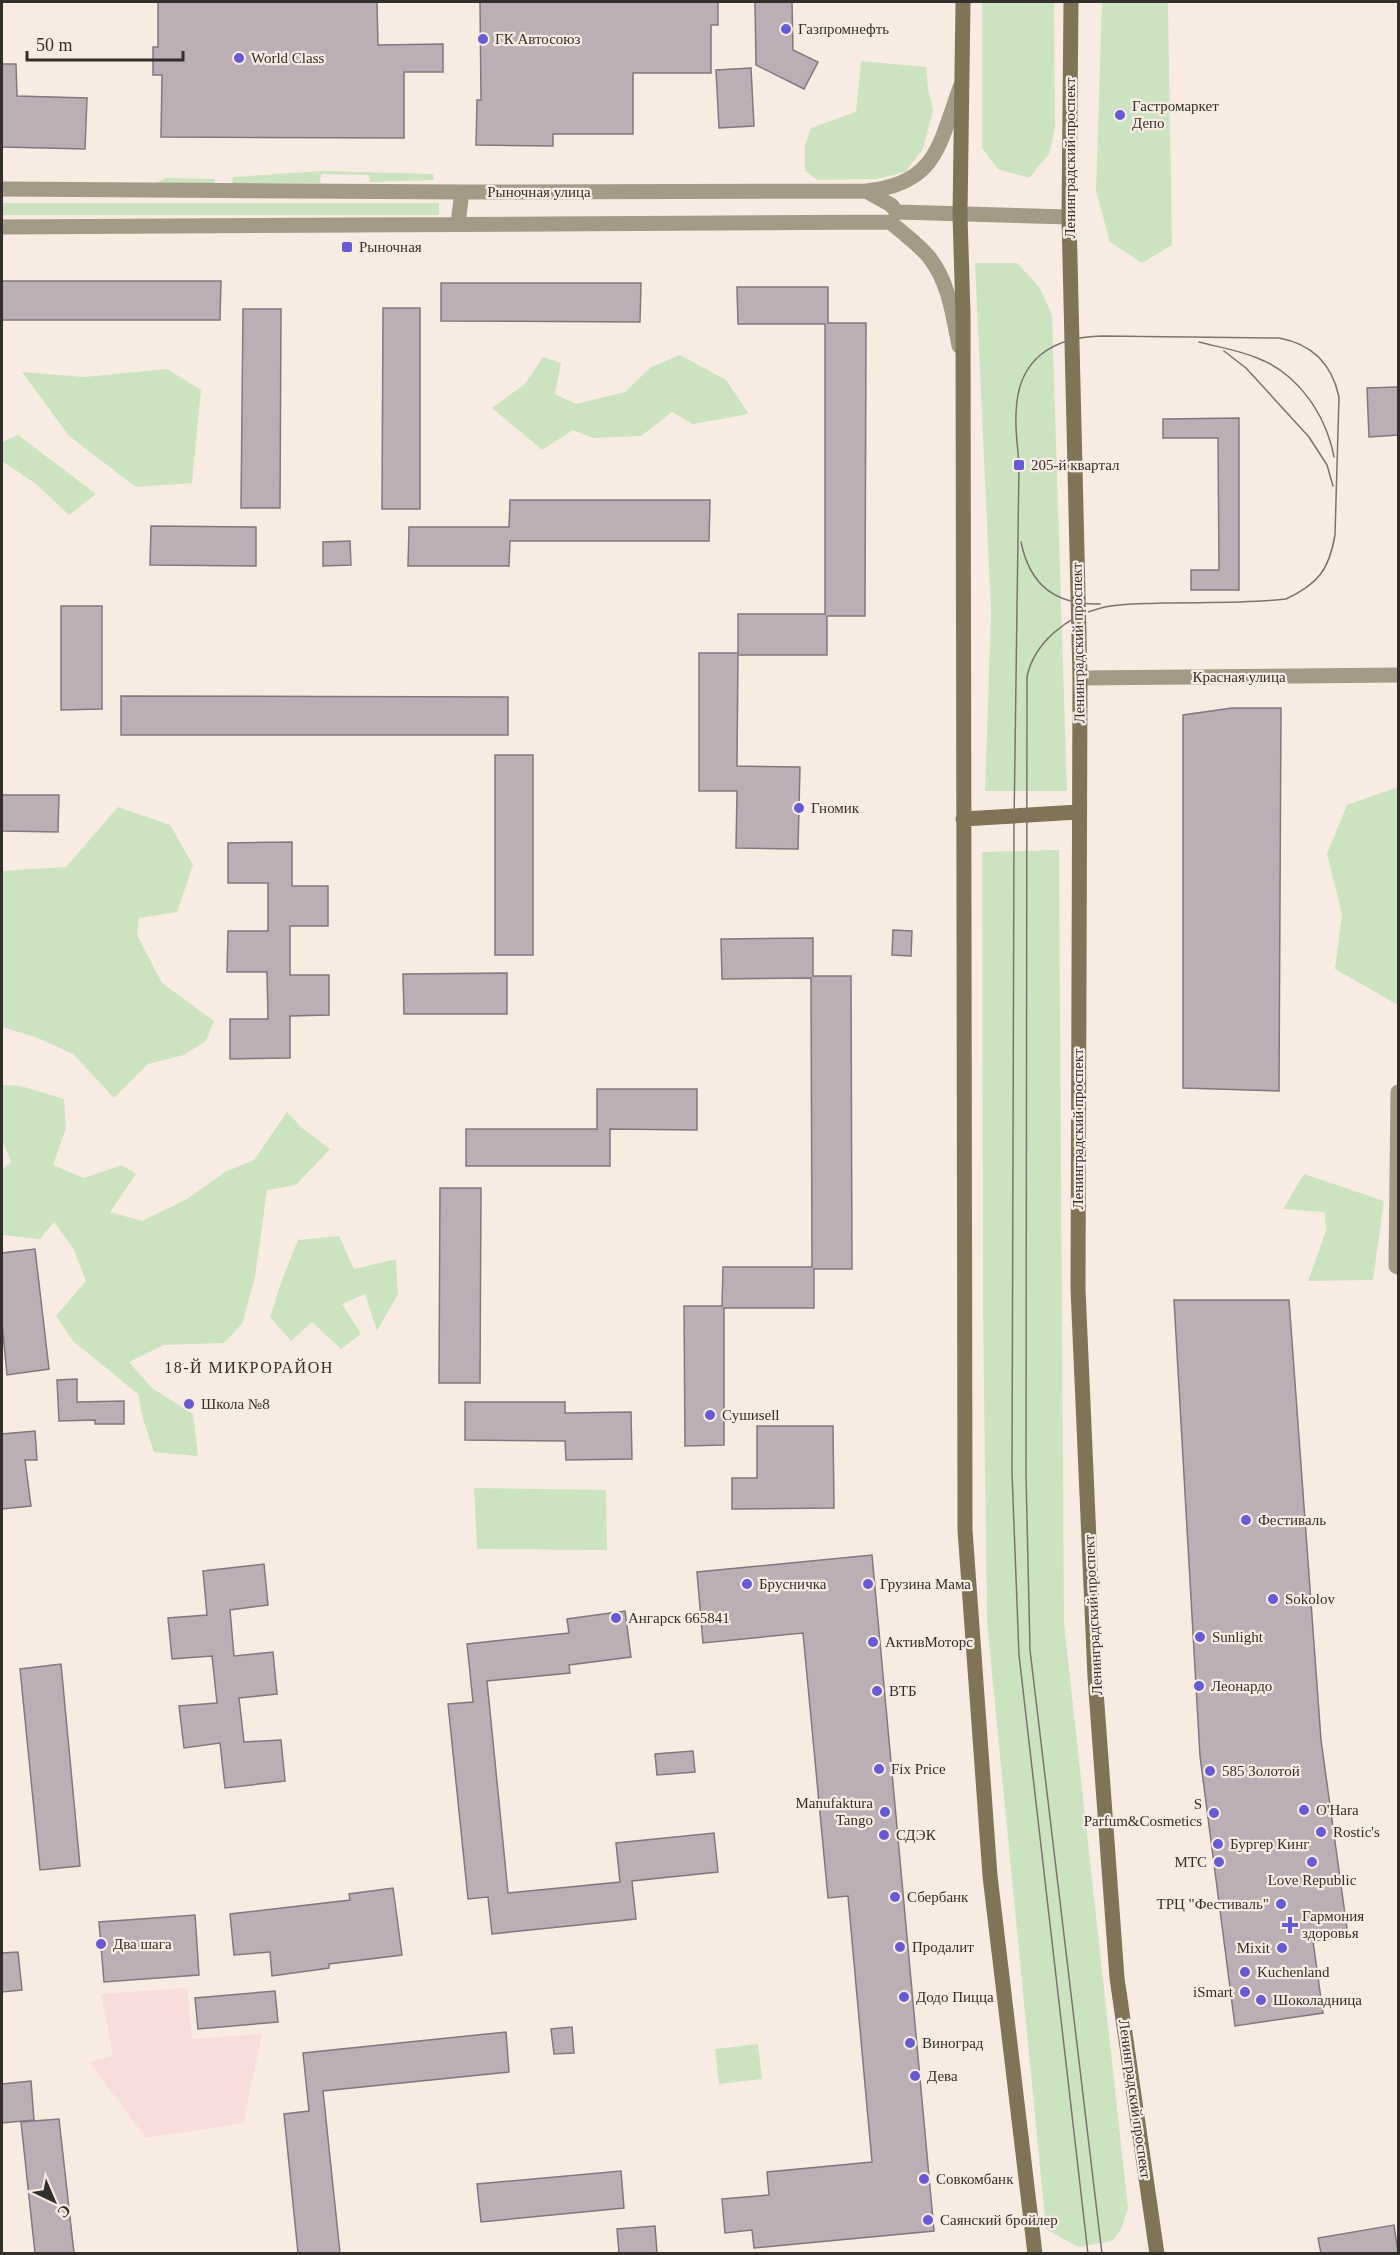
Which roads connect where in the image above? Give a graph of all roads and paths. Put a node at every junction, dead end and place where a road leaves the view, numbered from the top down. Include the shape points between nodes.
1 (963, 2) edge
2 (1071, 2) edge
3 (963, 80) junction
4 (2, 189) edge
5 (866, 191) junction
6 (462, 192) junction
7 (960, 215) junction
8 (894, 217) junction
9 (1069, 217) junction
10 (458, 223) junction
11 (2, 227) edge
12 (963, 360) junction
13 (1398, 675) edge
14 (1080, 678) junction
15 (1078, 812) junction
16 (963, 819) junction
17 (1398, 1092) edge
18 (1398, 1266) edge
19 (1035, 2253) edge
20 (1157, 2253) edge

1 - 3 main road
2 - 9 main road, Ленинградский проспект
3 - 5 street, Рыночная улица via 937,151 926,167 905,182
3 - 7 main road
4 - 6 street, Рыночная улица
5 - 6 street, Рыночная улица
5 - 8 street via 891,205
6 - 10 street
7 - 8 street, Рыночная улица
7 - 9 street, Рыночная улица
7 - 12 main road
8 - 10 street, Рыночная улица
8 - 12 street via 940,274
9 - 14 main road, Ленинградский проспект
10 - 11 street, Рыночная улица
12 - 16 main road
13 - 14 street, Красная улица
14 - 15 main road, Ленинградский проспект
15 - 16 main road
15 - 20 main road, Ленинградский проспект via 1078,1289 1095,1677 1117,1978
16 - 19 main road via 965,1530 990,1876
17 - 18 street

